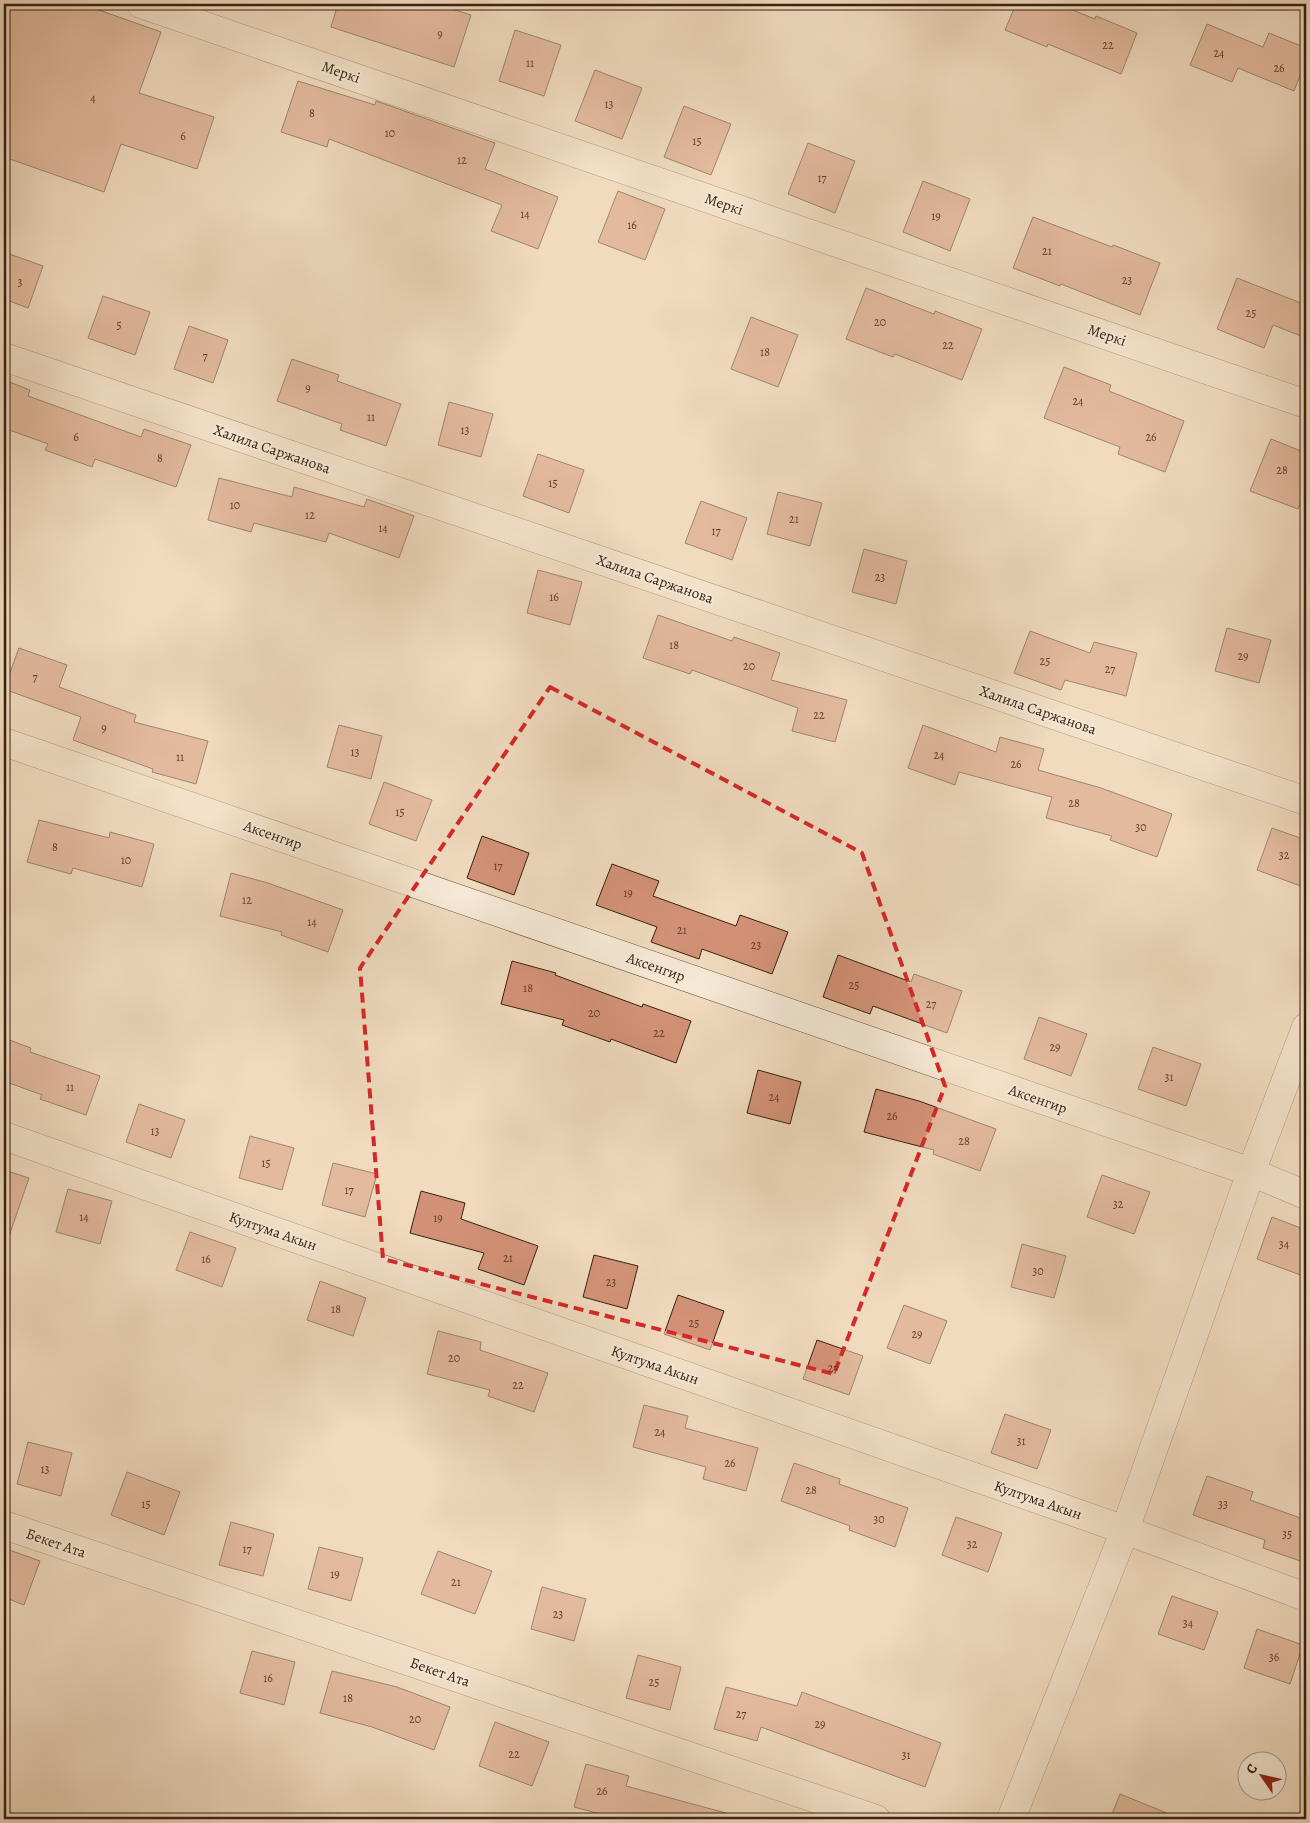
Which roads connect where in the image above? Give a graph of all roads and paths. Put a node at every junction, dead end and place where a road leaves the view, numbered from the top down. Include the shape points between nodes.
1 (141, 4) edge
2 (4, 357) edge
3 (1306, 404) edge
4 (4, 742) edge
5 (1306, 801) edge
6 (1306, 1027) edge
7 (4, 1136) edge
8 (1251, 1172) junction
9 (1306, 1195) edge
10 (4, 1525) edge
11 (1125, 1530) junction
12 (1306, 1597) edge
13 (876, 1819) edge
14 (1011, 1819) edge

1 - 3 street, Меркі
2 - 5 street, Халила Саржанова
4 - 8 street, Аксенгир
6 - 8 street
7 - 11 street, Култума Акын
8 - 9 street, Аксенгир
8 - 11 street
10 - 13 street, Бекет Ата
11 - 12 street, Култума Акын
11 - 14 street

